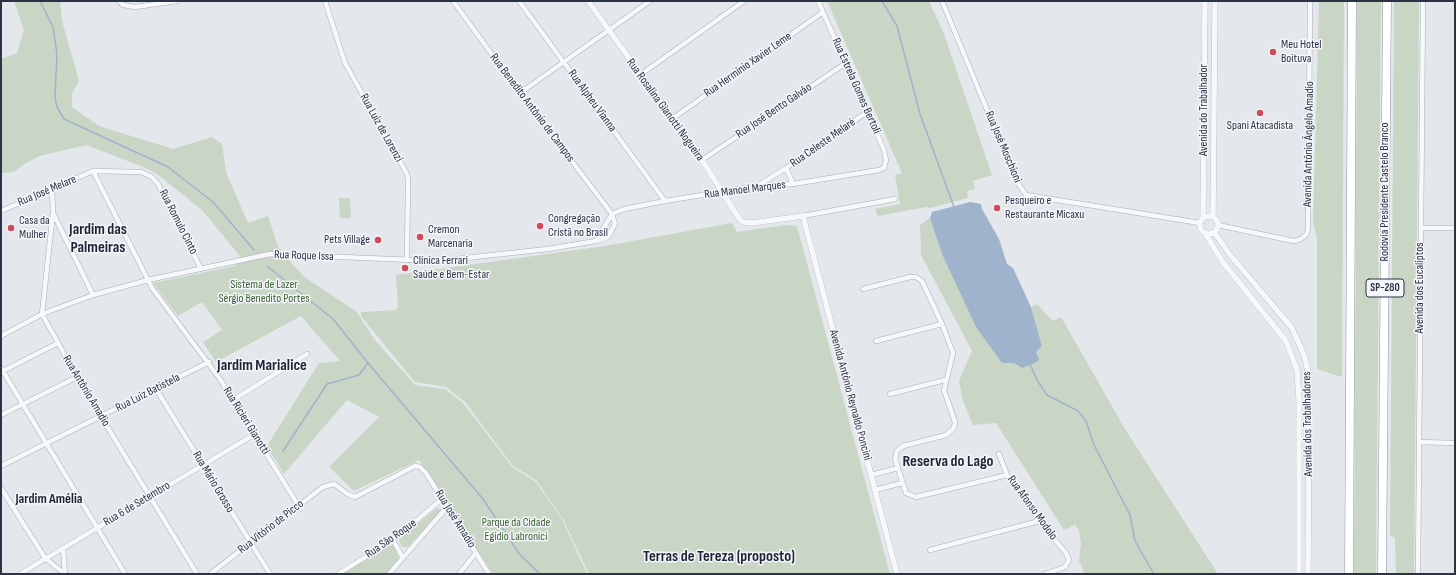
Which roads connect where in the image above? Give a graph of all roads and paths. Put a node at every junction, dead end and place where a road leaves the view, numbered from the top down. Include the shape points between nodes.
1 (119, 1) edge
2 (177, 1) edge
3 (325, 1) edge
4 (453, 1) edge
5 (519, 1) edge
6 (588, 1) edge
7 (650, 1) edge
8 (744, 1) edge
9 (818, 1) edge
10 (942, 1) edge
11 (1205, 1) edge
12 (1215, 1) edge
13 (1310, 1) edge
14 (1351, 1) edge
15 (1387, 1) edge
16 (1423, 1) edge
17 (823, 12) junction
18 (608, 30) junction
19 (563, 62) junction
20 (846, 63) junction
21 (640, 75) junction
22 (520, 93) junction
23 (867, 112) junction
24 (672, 119) junction
25 (702, 160) junction
26 (786, 168) junction
27 (879, 170) joint
28 (93, 171) junction
29 (793, 184) junction
30 (758, 186) junction
31 (52, 189) junction
32 (722, 192) junction
33 (895, 199) dead end
34 (665, 201) junction
35 (1, 211) edge
36 (52, 212) junction
37 (612, 214) junction
38 (803, 216) junction
39 (1213, 216) junction
40 (1201, 221) junction
41 (1218, 225) junction
42 (1421, 228) junction
43 (1455, 228) edge
44 (1214, 232) junction
45 (1205, 233) junction
46 (596, 241) junction
47 (407, 260) junction
48 (201, 269) junction
49 (148, 280) junction
50 (863, 289) dead end
51 (93, 296) junction
52 (42, 314) junction
53 (942, 324) junction
54 (1, 336) edge
55 (876, 341) dead end
56 (58, 343) junction
57 (307, 354) dead end
58 (209, 362) junction
59 (2, 370) edge
60 (77, 377) junction
61 (945, 380) junction
62 (156, 389) junction
63 (890, 394) dead end
64 (233, 400) junction
65 (24, 404) junction
66 (1, 415) edge
67 (101, 417) junction
68 (255, 434) junction
69 (1419, 442) junction
70 (1455, 443) edge
71 (47, 444) junction
72 (999, 454) dead end
73 (203, 465) junction
74 (1, 466) edge
75 (898, 468) junction
76 (871, 475) junction
77 (1007, 475) junction
78 (902, 483) junction
79 (334, 484) joint
80 (1, 488) edge
81 (875, 490) junction
82 (150, 496) junction
83 (442, 499) junction
84 (298, 505) junction
85 (447, 507) junction
86 (1038, 521) junction
87 (98, 528) junction
88 (393, 540) junction
89 (250, 543) junction
90 (63, 548) junction
91 (930, 550) dead end
92 (476, 553) junction
93 (45, 558) junction
94 (402, 558) junction
95 (1299, 558) junction
96 (1308, 558) junction
97 (20, 574) edge
98 (65, 574) edge
99 (125, 574) edge
100 (197, 574) edge
101 (210, 574) edge
102 (270, 574) edge
103 (338, 574) edge
104 (390, 574) edge
105 (459, 574) edge
106 (489, 574) edge
107 (897, 574) edge
108 (1045, 574) edge
109 (1299, 574) edge
110 (1308, 574) edge
111 (1348, 574) edge
112 (1382, 574) edge
113 (1418, 574) edge

1 - 2 street via 123,6 135,7
3 - 47 street, Rua Luiz de Lorenzi via 345,63 407,174
4 - 22 street, Rua Benedito Antônio de Campos
5 - 19 street, Rua Alpheu Vianna
6 - 18 street, Rua Rosalina Gianotti Nogueira
7 - 18 street
8 - 21 street
9 - 17 street, Rua Estrela Gomes Bertoli
10 - 40 street, Rua José Moschioni via 1018,182 1026,195
11 - 40 street, Avenida do Trabalhador
12 - 39 street
13 - 41 street, Avenida Antônio Ângelo Amadio via 1308,230 1303,238 1293,241
14 - 111 highway, SP-280
15 - 112 highway, Rodovia Presidente Castelo Branco / SP-280
16 - 42 street, Avenida dos Eucaliptos
17 - 20 street, Rua Estrela Gomes Bertoli
17 - 24 street, Rua Hermínio Xavier Leme
18 - 19 street
18 - 21 street, Rua Rosalina Gianotti Nogueira
19 - 22 street
19 - 34 street, Rua Alpheu Vianna
20 - 23 street, Rua Estrela Gomes Bertoli
20 - 25 street, Rua José Bento Galvão
21 - 24 street, Rua Rosalina Gianotti Nogueira
22 - 37 street, Rua Benedito Antônio de Campos
23 - 26 street, Rua Celeste Melaré
23 - 27 street, Rua Estrela Gomes Bertoli via 886,160 886,165
24 - 25 street, Rua Rosalina Gianotti Nogueira
25 - 32 street, Rua Rosalina Gianotti Nogueira
26 - 29 street
26 - 30 street, Rua Celeste Melaré
27 - 29 street, Rua Manoel Marques
28 - 31 street, Rua José Melare
28 - 48 street, Rua Romulo Cinto via 138,171 152,177 158,184
28 - 49 street, Rua Ricieri Gianotti
29 - 30 street, Rua Manoel Marques
30 - 32 street, Rua Manoel Marques
31 - 35 street, Rua José Melare
31 - 36 street
32 - 34 street, Rua Manoel Marques
32 - 38 street, Rua Rosalina Gianotti Nogueira via 740,220 746,223
33 - 38 street
34 - 37 street, Rua Manoel Marques
36 - 51 street
36 - 52 street
37 - 46 street
37 - 46 street via 615,224 608,237
38 - 76 street, Avenida Antônio Reynaldo Poncini
39 - 40 street via 1206,216
39 - 41 street
40 - 45 street
41 - 44 street
42 - 43 street
42 - 69 street, Avenida dos Eucaliptos
44 - 45 street
44 - 96 street, Avenida dos Trabalhadores via 1292,328 1304,355 1308,371 1310,410
45 - 95 street, Avenida dos Trabalhadores via 1222,261 1286,341 1297,370
46 - 47 street, Rua Roque Issa via 452,260
47 - 48 street, Rua Roque Issa via 270,254
48 - 49 street, Rua Roque Issa
49 - 51 street, Rua Roque Issa
49 - 58 street, Rua Ricieri Gianotti
50 - 53 street via 916,277 926,288
51 - 52 street, Rua Roque Issa
52 - 54 street, Rua Roque Issa
52 - 56 street, Rua Antônio Amadio
53 - 55 street
53 - 61 street via 953,353
56 - 59 street
56 - 60 street, Rua Antônio Amadio
57 - 64 street
58 - 62 street, Rua Luiz Batistela
58 - 64 street, Rua Ricieri Gianotti
59 - 65 street
60 - 65 street
60 - 67 street, Rua Antônio Amadio
61 - 63 street
61 - 75 street via 944,390 955,422 954,428 946,436 904,446 897,451 895,459
62 - 67 street, Rua Luiz Batistela
62 - 73 street, Rua Mário Grosso
64 - 68 street, Rua Ricieri Gianotti
65 - 66 street
65 - 71 street
67 - 71 street, Rua Luiz Batistela
67 - 82 street, Rua Antônio Amadio
68 - 73 street, Rua 6 de Setembro
68 - 84 street, Rua Ricieri Gianotti
69 - 70 street
69 - 113 street, Avenida dos Eucaliptos
71 - 74 street, Rua Luiz Batistela
71 - 87 street
72 - 77 street, Rua Afonso Modolo
73 - 82 street, Rua 6 de Setembro
73 - 89 street, Rua Mário Grosso
75 - 76 street
75 - 78 street
76 - 81 street, Avenida Antônio Reynaldo Poncini
77 - 78 street via 916,497 903,490
77 - 86 street, Rua Afonso Modolo
78 - 81 street
79 - 83 street, Rua José Amadio via 352,497 358,496 417,466 426,473
79 - 84 street, Rua Vitório de Picco via 323,487
80 - 93 street
81 - 107 street, Avenida Antônio Reynaldo Poncini
82 - 87 street, Rua 6 de Setembro
82 - 100 street, Rua Antônio Amadio
83 - 85 street, Rua José Amadio
83 - 88 street, Rua São Roque
84 - 89 street, Rua Vitório de Picco
85 - 92 street, Rua José Amadio
85 - 94 street
86 - 91 street
86 - 108 street, Rua Afonso Modolo via 1066,553 1069,560 1062,569
87 - 90 street, Rua 6 de Setembro
87 - 99 street
88 - 94 street
88 - 103 street, Rua São Roque
89 - 101 street, Rua Vitório de Picco
89 - 102 street, Rua Mário Grosso
90 - 93 street, Rua 6 de Setembro
90 - 98 street
92 - 105 street
92 - 106 street, Rua José Amadio
93 - 97 street, Rua 6 de Setembro
93 - 98 street
94 - 104 street
95 - 96 street
95 - 109 street, Avenida dos Trabalhadores
96 - 110 street, Avenida dos Trabalhadores

